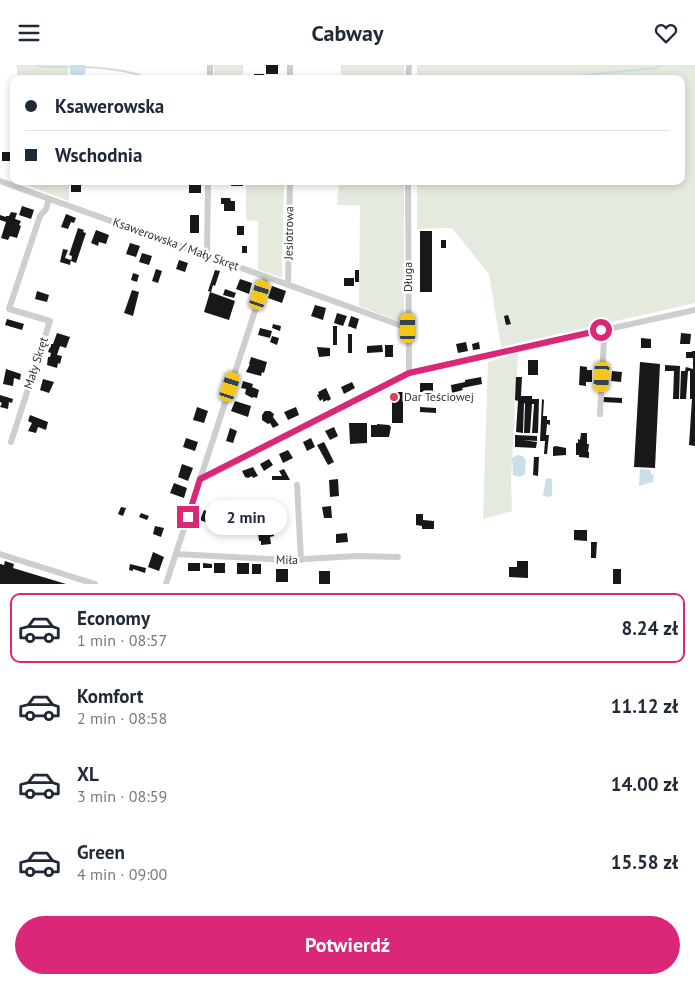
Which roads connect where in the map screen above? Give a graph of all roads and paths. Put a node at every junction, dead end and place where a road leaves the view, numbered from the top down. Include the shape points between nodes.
1 (11, 185) edge
2 (208, 185) edge
3 (290, 185) edge
4 (408, 185) edge
5 (49, 199) junction
6 (207, 256) junction
7 (266, 277) junction
8 (288, 285) junction
9 (695, 310) edge
10 (408, 328) junction
11 (601, 330) junction
12 (409, 373) junction
13 (600, 414) dead end
14 (10, 442) dead end
15 (200, 479) junction
16 (297, 485) dead end
17 (0, 554) edge
18 (176, 554) junction
19 (398, 557) dead end
20 (301, 560) junction
21 (95, 584) edge
22 (166, 584) edge

1 - 5 street, Ksawerowska / Mały Skręt
2 - 6 street
3 - 8 street, Jesiotrowa
4 - 10 street, Długa
5 - 6 street, Ksawerowska / Mały Skręt
5 - 14 street, Mały Skręt via 40,216 10,309 50,321
6 - 7 street, Ksawerowska / Mały Skręt
7 - 8 street, Ksawerowska / Mały Skręt
7 - 15 street
8 - 10 street, Ksawerowska / Mały Skręt
9 - 11 street
10 - 12 street, Długa
11 - 12 street
11 - 13 street via 604,339
12 - 15 street
15 - 18 street
16 - 20 street
17 - 21 street
18 - 20 street, Miła
18 - 22 street
19 - 20 street, Miła

